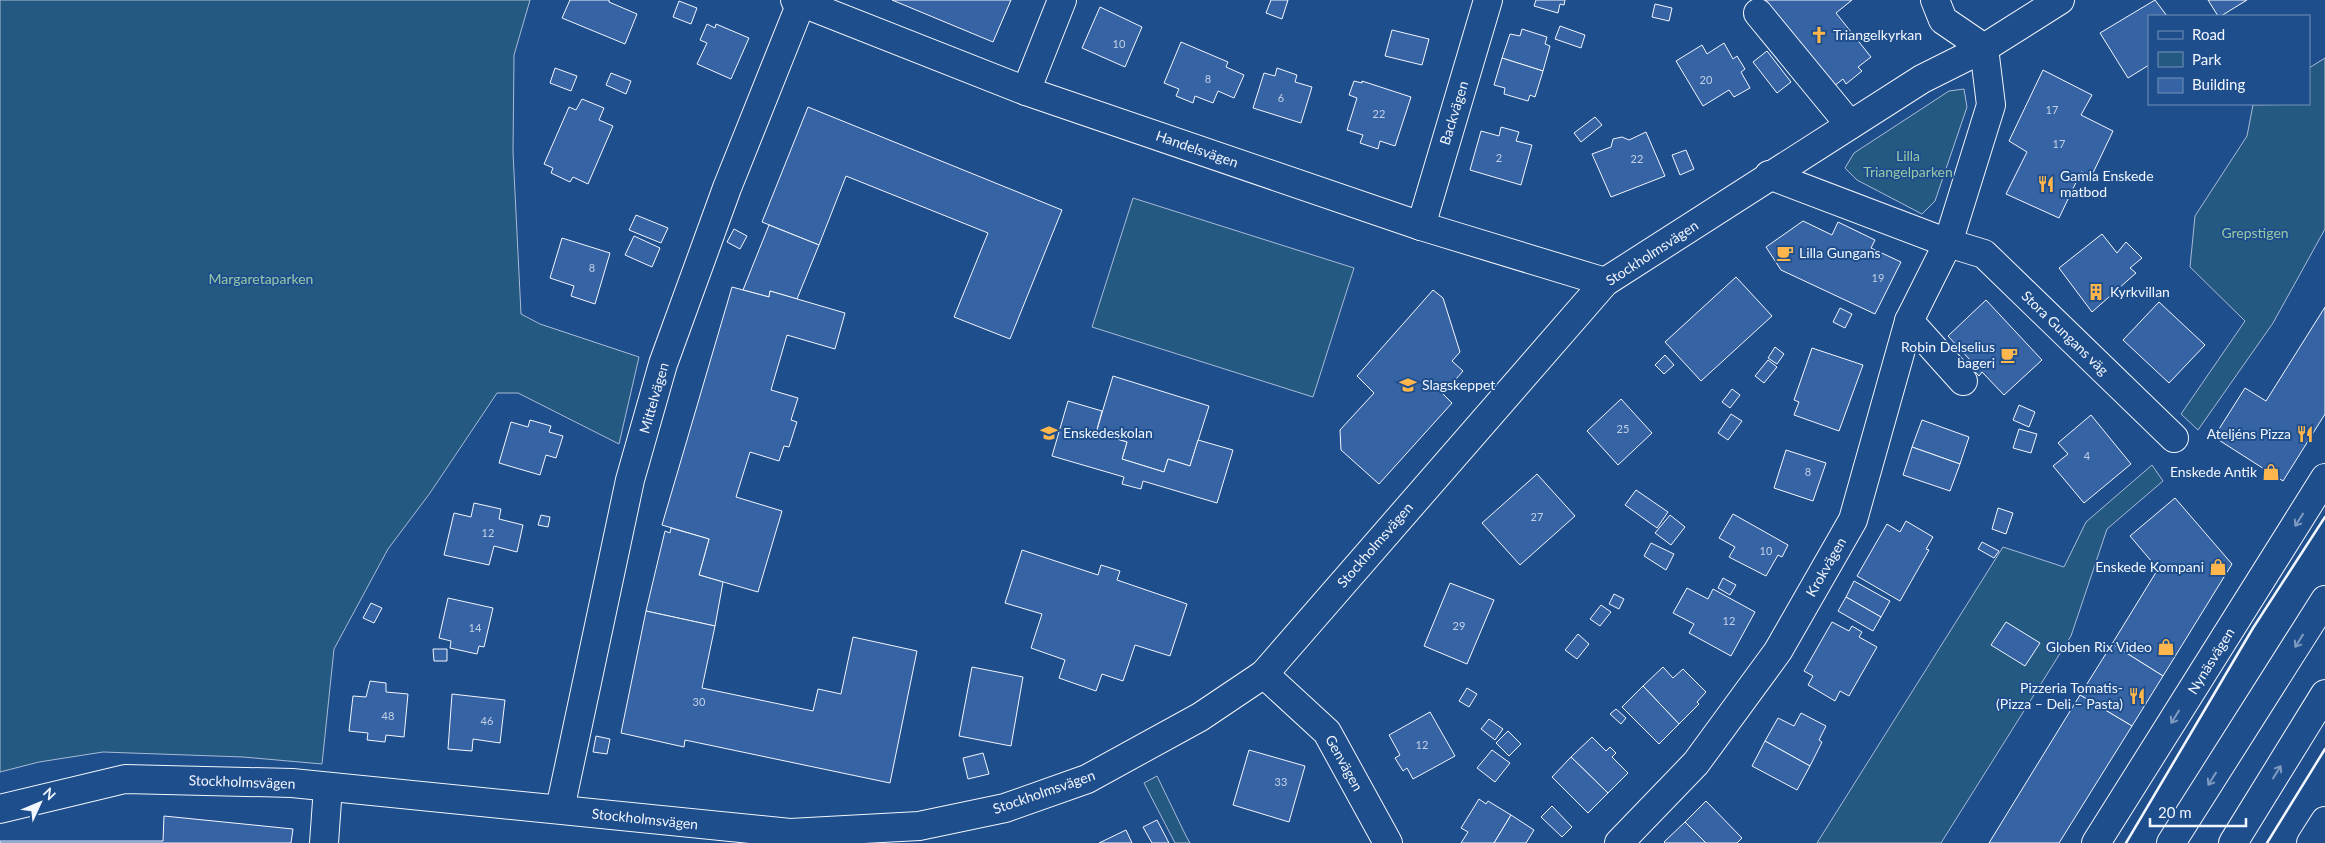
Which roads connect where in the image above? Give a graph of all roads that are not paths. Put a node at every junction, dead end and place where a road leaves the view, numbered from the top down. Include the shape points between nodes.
1 (1062, 0) edge
2 (1488, 0) edge
3 (1935, 0) edge
4 (2060, 0) edge
5 (798, 1) edge
6 (1758, 13) dead end
7 (1984, 48) junction
8 (1026, 91) junction
9 (1850, 124) junction
10 (1769, 175) junction
11 (1421, 226) junction
12 (1948, 243) junction
13 (1605, 282) junction
14 (1909, 321) junction
15 (1963, 381) dead end
16 (2174, 438) dead end
17 (2325, 478) edge
18 (2325, 600) edge
19 (1264, 674) junction
20 (2325, 694) edge
21 (328, 787) junction
22 (560, 809) junction
23 (0, 810) edge
24 (2325, 820) edge
25 (790, 838) edge
26 (324, 843) edge
27 (1388, 843) edge
28 (1619, 843) edge
29 (2096, 843) edge
30 (2171, 843) edge
31 (2233, 843) edge
32 (2311, 843) edge

1 - 8 main road
2 - 11 main road, Backvägen
3 - 7 main road via 1943,20
4 - 7 main road, Stockholmsvägen
5 - 8 main road, Handelsvägen
5 - 22 main road, Mittelvägen via 663,364 630,480
6 - 9 main road
7 - 9 main road, Stockholmsvägen via 1922,79
7 - 12 main road via 1991,105
8 - 11 main road, Handelsvägen
9 - 10 main road, Stockholmsvägen
10 - 12 main road
10 - 13 main road, Stockholmsvägen
11 - 13 main road, Handelsvägen
12 - 14 main road, Krokvägen
12 - 16 main road, Stora Gungans väg via 1984,254
13 - 19 main road, Stockholmsvägen
14 - 15 main road
14 - 28 main road, Krokvägen via 1853,520 1778,651 1696,764
17 -> 29 main road, Nynäsvägen
18 -> 30 main road
19 - 25 main road, Stockholmsvägen via 1200,717 1103,771 1005,808 920,826
19 - 27 main road, Genvägen via 1327,732
31 -> 20 main road
21 - 22 main road, Stockholmsvägen
21 - 23 main road, Stockholmsvägen via 292,783 125,779
21 - 26 main road
22 - 25 main road, Stockholmsvägen
24 - 32 main road

